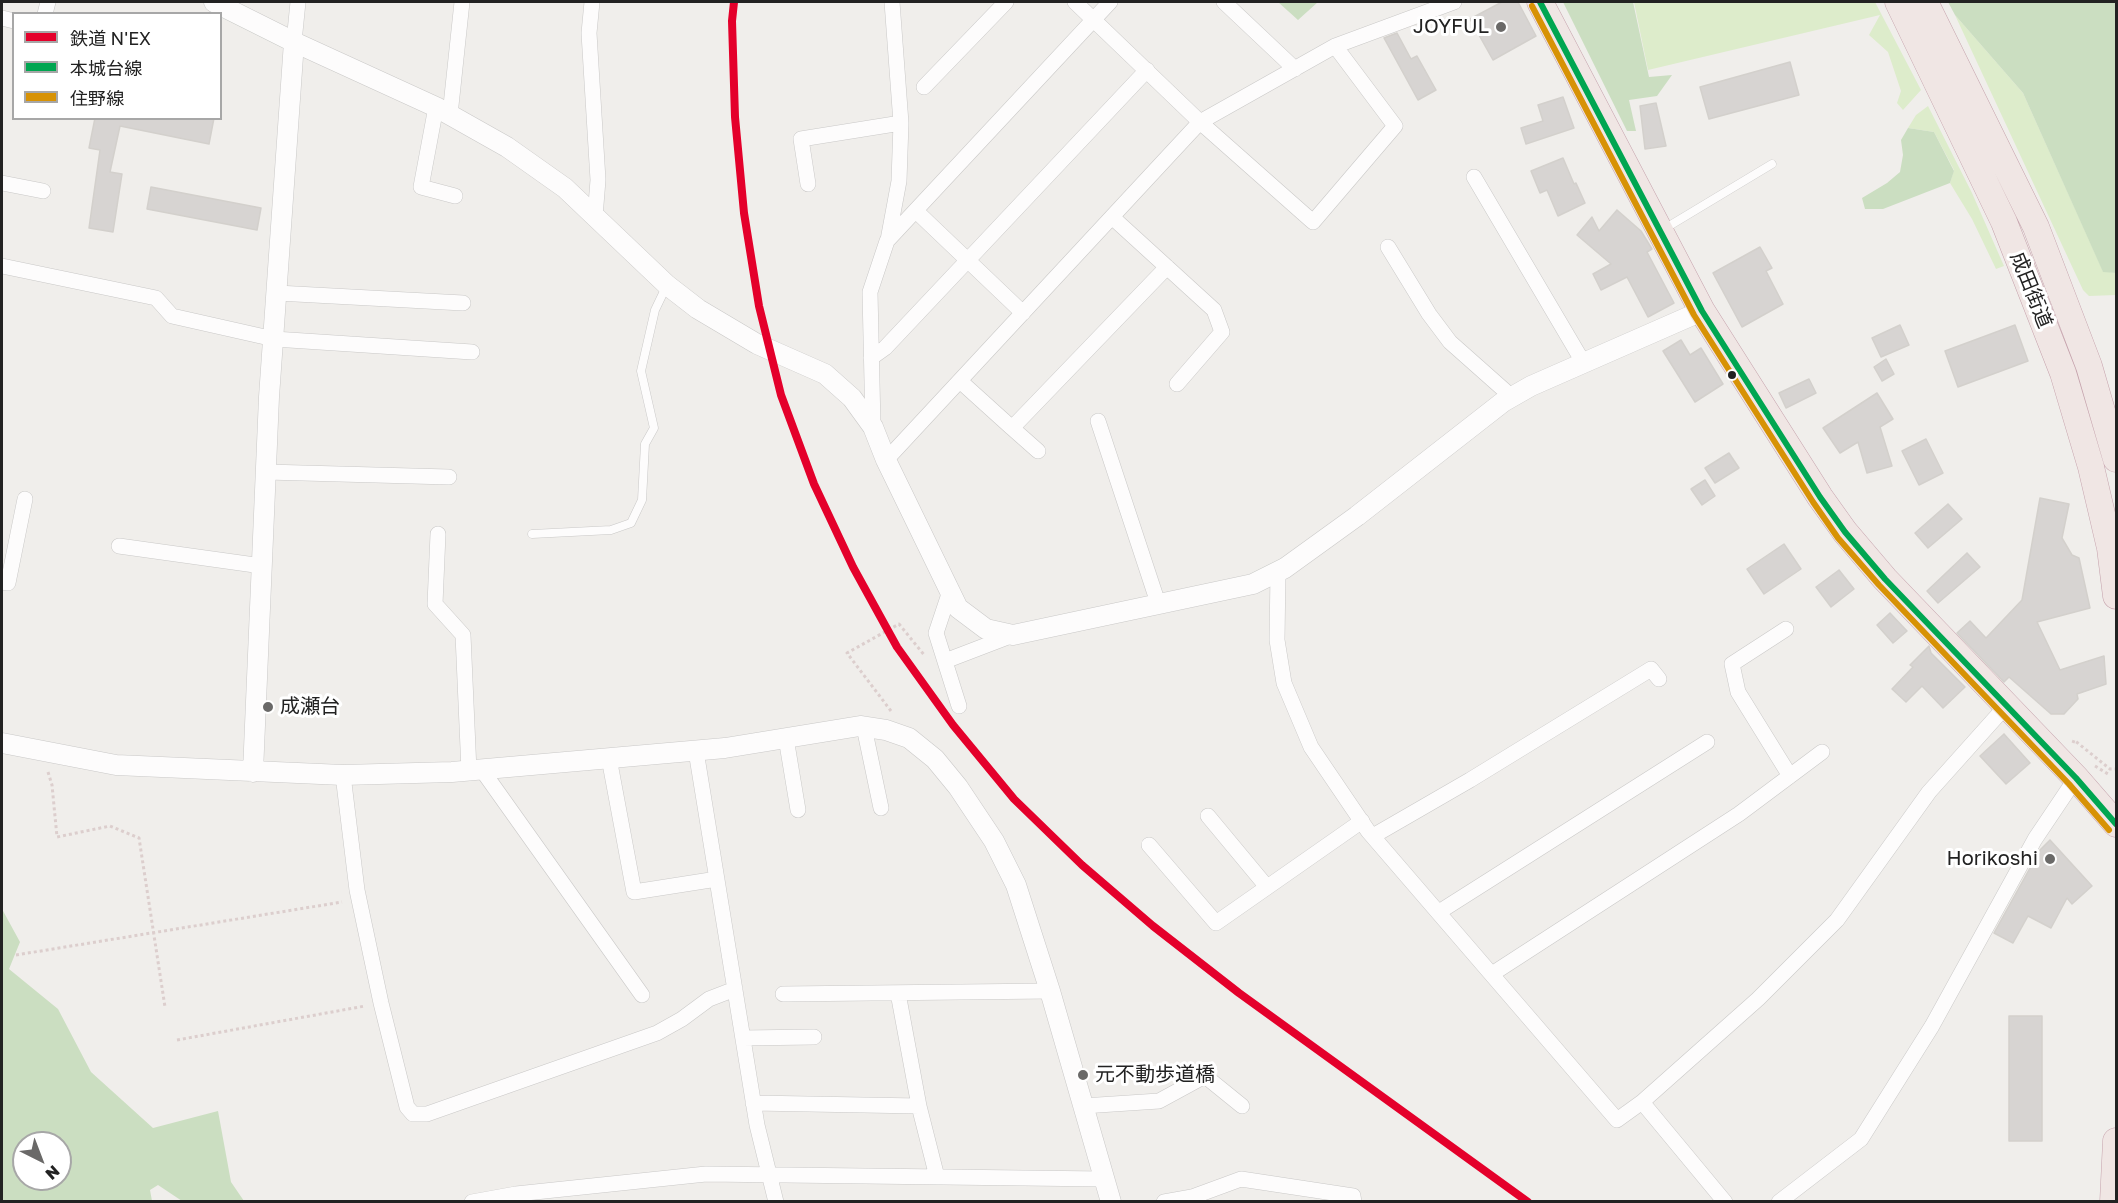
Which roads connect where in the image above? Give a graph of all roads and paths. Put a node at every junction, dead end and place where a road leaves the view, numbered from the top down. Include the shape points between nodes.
1 (214, 2) edge
2 (298, 2) edge
3 (462, 2) edge
4 (592, 2) edge
5 (892, 2) edge
6 (1006, 2) edge
7 (1075, 2) edge
8 (1110, 2) edge
9 (1224, 2) edge
10 (1454, 2) edge
11 (1540, 2) edge
12 (1898, 2) edge
13 (1925, 2) edge
14 (1093, 19) junction
15 (294, 42) junction
16 (1335, 46) junction
17 (1295, 69) junction
18 (1147, 70) junction
19 (924, 87) dead end
20 (443, 111) junction
21 (1200, 122) junction
22 (901, 123) junction
23 (1772, 164) dead end
24 (1474, 177) dead end
25 (2, 183) edge
26 (808, 184) dead end
27 (43, 192) dead end
28 (455, 196) dead end
29 (916, 211) junction
30 (596, 217) junction
31 (1112, 217) junction
32 (1660, 231) junction
33 (887, 241) junction
34 (1388, 247) dead end
35 (966, 260) junction
36 (2, 266) edge
37 (1167, 267) junction
38 (668, 285) junction
39 (277, 293) junction
40 (463, 303) dead end
41 (1702, 311) junction
42 (1023, 313) junction
43 (274, 339) junction
44 (472, 352) dead end
45 (871, 358) junction
46 (1583, 362) junction
47 (960, 381) junction
48 (1176, 384) dead end
49 (1512, 397) junction
50 (1098, 422) dead end
51 (873, 427) junction
52 (1012, 428) junction
53 (1038, 451) dead end
54 (2116, 459) edge
55 (886, 460) junction
56 (266, 472) junction
57 (449, 477) dead end
58 (25, 499) dead end
59 (438, 534) dead end
60 (532, 534) dead end
61 (119, 546) dead end
62 (262, 566) junction
63 (1278, 572) junction
64 (2, 582) edge
65 (950, 591) junction
66 (2116, 596) edge
67 (1158, 603) junction
68 (1786, 629) dead end
69 (1013, 634) junction
70 (938, 662) junction
71 (1659, 679) dead end
72 (883, 703) dead end
73 (959, 706) dead end
74 (2006, 706) junction
75 (864, 727) junction
76 (786, 738) junction
77 (1707, 742) dead end
78 (2, 744) edge
79 (2070, 748) dead end
80 (696, 751) junction
81 (43, 752) junction
82 (1822, 752) dead end
83 (609, 758) junction
84 (2116, 769) edge
85 (475, 770) junction
86 (2083, 770) junction
87 (253, 772) junction
88 (2108, 774) dead end
89 (343, 775) junction
90 (1790, 776) junction
91 (881, 808) dead end
92 (798, 810) dead end
93 (1208, 816) dead end
94 (1362, 821) junction
95 (2116, 824) edge
96 (1373, 836) junction
97 (1149, 845) dead end
98 (717, 879) junction
99 (1267, 887) junction
100 (359, 899) junction
101 (1438, 912) junction
102 (153, 933) junction
103 (16, 955) dead end
104 (1492, 974) junction
105 (735, 989) junction
106 (1050, 991) junction
107 (898, 993) junction
108 (783, 994) dead end
109 (642, 995) dead end
110 (381, 1004) junction
111 (165, 1007) dead end
112 (814, 1037) dead end
113 (743, 1038) junction
114 (177, 1040) dead end
115 (1642, 1102) junction
116 (753, 1103) junction
117 (919, 1106) junction
118 (1083, 1106) junction
119 (1242, 1106) dead end
120 (2116, 1141) edge
121 (768, 1174) junction
122 (937, 1177) junction
123 (1103, 1179) junction
124 (515, 1198) edge
125 (472, 1202) edge
126 (776, 1202) edge
127 (1111, 1202) edge
128 (1164, 1202) edge
129 (1354, 1202) edge
130 (1725, 1202) edge
131 (1779, 1202) edge
132 (2113, 1202) edge

1 - 15 street
2 - 15 street
3 - 20 street
4 - 30 street via 589,33 598,180
5 - 22 street
6 - 19 street
7 - 14 street
8 - 14 street
9 - 17 street
10 - 16 street
11 - 32 highway
12 - 66 highway, 成田街道 via 2004,222 2063,373 2091,467 2110,548
13 - 54 highway, 成田街道 via 2036,227 2090,366
14 - 18 street
14 - 29 street
15 - 20 street
15 - 39 street
16 - 17 street
16 - 21 street via 1395,126 1313,222
17 - 21 street
18 - 21 street
18 - 35 street
20 - 28 street via 421,187
20 - 30 street via 507,147 565,188
21 - 31 street
22 - 26 street via 801,140
22 - 33 street via 899,181
23 - 32 lane
24 - 46 street
25 - 27 street
29 - 33 street
29 - 35 street
30 - 38 street
31 - 37 street
31 - 42 street
32 - 41 highway
33 - 45 street via 870,292
34 - 49 street via 1450,342
35 - 42 street
35 - 45 street via 885,348
36 - 43 street via 156,298 172,316
37 - 48 street via 1214,310 1222,332
37 - 52 street
38 - 51 street via 698,309 757,344 825,374 852,398
38 - 60 lane via 655,310 641,371 654,428 645,444 642,500 631,523 611,530
39 - 40 street
39 - 43 street
41 - 46 street
41 - 74 highway via 1845,532
42 - 47 street
43 - 44 street
43 - 56 street
45 - 51 street
46 - 49 street
47 - 52 street
47 - 55 street
49 - 63 street
50 - 67 street
51 - 55 street
52 - 53 street
55 - 65 street
56 - 57 street
56 - 62 street
58 - 64 street via 8,583
59 - 85 street via 435,604 463,635
61 - 62 street
62 - 87 street
63 - 67 street via 1253,584
63 - 94 street via 1277,640 1284,683 1311,747
65 - 69 street via 958,608 986,629
65 - 70 street via 936,633
67 - 69 street
68 - 90 street via 1732,664 1738,692
69 - 70 street
70 - 72 path via 899,624 847,653
70 - 73 street
71 - 96 street via 1651,669
74 - 86 highway
74 - 115 street via 1929,792 1837,920 1758,999
75 - 76 street
75 - 91 street
75 - 106 street via 909,738 935,759 958,787 994,841 1016,885
76 - 80 street
76 - 92 street
77 - 101 street
78 - 81 street
79 - 84 path via 2074,740 2110,769
80 - 83 street
80 - 98 street
81 - 87 street via 116,765
81 - 102 path via 52,786 57,837 110,826 139,838
82 - 90 street
83 - 85 street
83 - 98 street via 634,892
85 - 89 street
85 - 109 street
86 - 88 path
86 - 95 highway
86 - 131 street via 2035,839 1932,1026 1861,1139
87 - 89 street
89 - 100 street
90 - 104 street via 1739,814
93 - 99 street
94 - 96 street
94 - 99 street
96 - 101 street
97 - 99 street via 1216,923
98 - 105 street
100 - 102 path
100 - 110 street
101 - 104 street
102 - 103 path
102 - 111 path
104 - 115 street via 1617,1120
105 - 110 street via 709,999 657,1034 427,1114 413,1114 407,1107
105 - 113 street
106 - 107 street
106 - 118 street
107 - 108 street
107 - 117 street
110 - 114 path
112 - 113 street
113 - 116 street
115 - 130 street
116 - 117 street
116 - 121 street
117 - 122 street
118 - 119 street via 1159,1101 1205,1076
118 - 123 street
120 - 132 highway
121 - 122 street
121 - 124 street via 706,1174
121 - 126 street
122 - 123 street
123 - 127 street
124 - 125 street
128 - 129 street via 1192,1197 1241,1179 1353,1196

